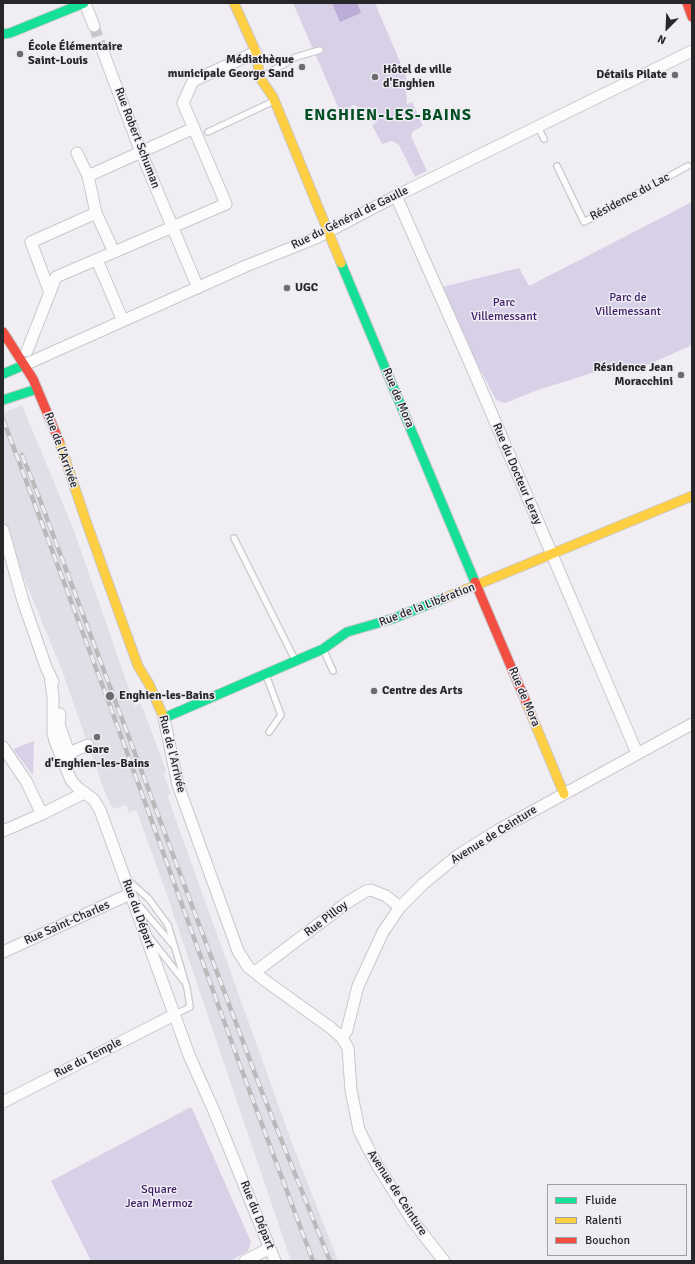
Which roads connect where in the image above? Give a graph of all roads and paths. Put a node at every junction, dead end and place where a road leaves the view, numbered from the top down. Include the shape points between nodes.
1 (84, 3) edge
2 (234, 3) edge
3 (690, 7) edge
4 (692, 16) edge
5 (94, 26) tunnel mouth
6 (3, 34) edge
7 (102, 49) tunnel mouth
8 (320, 50) dead end
9 (692, 51) edge
10 (256, 52) junction
11 (260, 78) junction
12 (274, 101) junction
13 (538, 127) junction
14 (194, 128) junction
15 (208, 132) dead end
16 (544, 139) dead end
17 (141, 152) junction
18 (78, 153) dead end
19 (556, 166) dead end
20 (688, 166) dead end
21 (88, 176) junction
22 (396, 196) junction
23 (96, 213) junction
24 (173, 227) junction
25 (328, 232) junction
26 (114, 252) junction
27 (96, 260) junction
28 (198, 288) junction
29 (50, 293) junction
30 (123, 321) junction
31 (3, 332) edge
32 (27, 351) dead end
33 (24, 365) junction
34 (3, 374) edge
35 (37, 389) junction
36 (3, 400) edge
37 (692, 496) edge
38 (3, 530) edge
39 (234, 538) dead end
40 (3, 542) edge
41 (551, 554) junction
42 (13, 566) junction
43 (477, 586) junction
44 (323, 648) junction
45 (295, 660) junction
46 (333, 671) dead end
47 (265, 673) junction
48 (164, 718) junction
49 (692, 724) edge
50 (269, 732) dead end
51 (88, 745) dead end
52 (3, 747) edge
53 (71, 752) dead end
54 (637, 753) junction
55 (84, 792) junction
56 (564, 794) junction
57 (42, 814) junction
58 (3, 831) edge
59 (124, 876) junction
60 (131, 895) junction
61 (400, 907) junction
62 (143, 929) junction
63 (175, 946) junction
64 (3, 952) edge
65 (255, 972) junction
66 (186, 983) junction
67 (174, 1015) junction
68 (342, 1038) junction
69 (3, 1102) edge
70 (270, 1248) junction
71 (246, 1261) edge
72 (275, 1261) edge
73 (444, 1261) edge

1 - 5 street
1 - 6 main road
2 - 10 main road, Rue de Mora
3 - 4 main road
7 - 17 street, Rue Robert Schuman
8 - 11 lane via 296,57
9 - 13 street, Rue du Général de Gaulle
10 - 11 main road, Rue de Mora
10 - 14 street via 193,81 183,103
11 - 12 main road, Rue de Mora
12 - 15 lane
12 - 25 main road, Rue de Mora
13 - 16 lane
13 - 22 street, Rue du Général de Gaulle
14 - 17 street
14 - 24 street via 226,204
17 - 21 street
17 - 24 street, Rue Robert Schuman
18 - 21 street
19 - 20 lane, Résidence du Lac via 584,222
21 - 23 street
22 - 25 street, Rue du Général de Gaulle
22 - 41 street, Rue du Docteur Leray
23 - 26 street
23 - 29 street via 32,242
24 - 26 street
24 - 28 street, Rue Robert Schuman
25 - 28 street, Rue du Général de Gaulle
25 - 43 main road, Rue de Mora
26 - 27 street
27 - 29 street via 56,277
27 - 30 street
28 - 30 street, Rue du Général de Gaulle
29 - 32 street
30 - 33 street, Rue du Général de Gaulle
31 - 33 main road, Rue de l'Arrivée
33 - 34 main road, Rue du Général de Gaulle
33 - 35 main road, Rue de l'Arrivée
35 - 36 main road
35 - 48 main road, Rue de l'Arrivée via 57,433 138,666
37 - 41 main road, Rue de la Libération
38 - 42 street
39 - 45 lane
40 - 42 street
41 - 43 main road, Rue de la Libération
41 - 54 street, Rue du Docteur Leray
42 - 55 street, Rue du Départ via 50,675 55,741 72,780
43 - 44 main road, Rue de la Libération via 392,620 347,632
43 - 56 main road, Rue de Mora
44 - 45 main road, Rue de la Libération
44 - 46 lane
45 - 47 main road, Rue de la Libération
47 - 48 main road, Rue de la Libération
47 - 50 lane via 281,715
48 - 65 street, Rue de l'Arrivée via 178,785 231,934 244,961
49 - 54 street, Avenue de Ceinture
51 - 53 street
52 - 57 street via 26,781
54 - 56 street, Avenue de Ceinture
55 - 57 street
55 - 59 street, Rue du Départ via 94,800 100,810
56 - 61 street, Avenue de Ceinture via 457,856
57 - 58 street
59 - 60 street, Rue du Départ
59 - 63 lane via 149,899 167,923
60 - 62 street, Rue du Départ
60 - 63 lane
60 - 64 street, Rue Saint-Charles
61 - 65 street, Rue Pilloy via 378,892 371,890 359,894
61 - 68 street, Avenue de Ceinture via 383,932 358,986 348,1030
62 - 66 lane
62 - 67 street, Rue du Départ
63 - 66 lane
65 - 68 street, Rue de l'Arrivée
66 - 67 lane via 190,1006
67 - 69 street, Rue du Temple
67 - 70 street, Rue du Départ
68 - 73 street, Avenue de Ceinture via 348,1048 351,1090 359,1130 368,1150 412,1220
70 - 71 street
70 - 72 street, Rue du Départ

